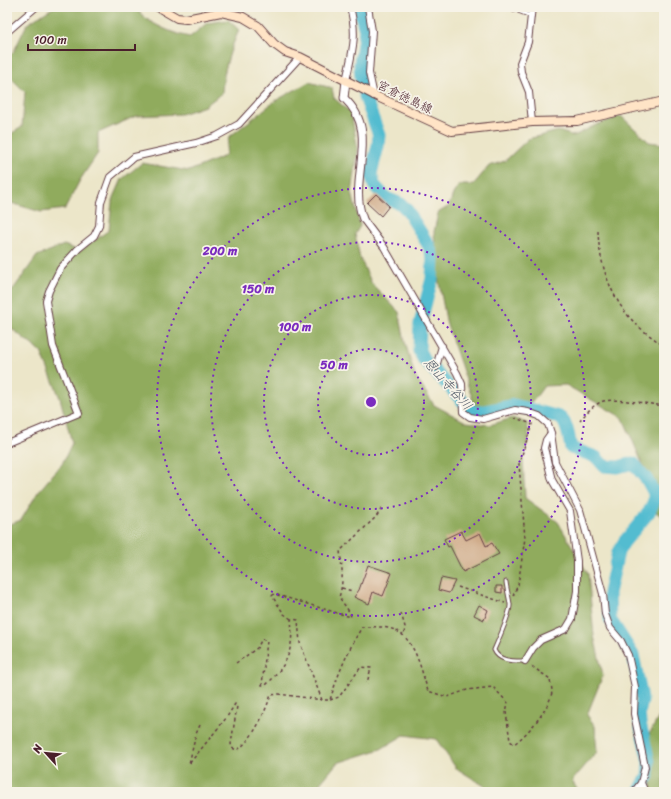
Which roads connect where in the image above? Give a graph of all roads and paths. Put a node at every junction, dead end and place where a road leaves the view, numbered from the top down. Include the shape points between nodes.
1 (36, 7) edge
2 (158, 7) edge
3 (350, 7) edge
4 (368, 7) edge
5 (508, 7) edge
6 (532, 7) edge
7 (216, 10) edge
8 (531, 16) junction
9 (7, 32) edge
10 (300, 57) junction
11 (346, 81) junction
12 (372, 94) junction
13 (664, 101) edge
14 (532, 122) junction
15 (363, 219) joint
16 (598, 231) dead end
17 (442, 346) junction
18 (664, 346) edge
19 (436, 367) dead end
20 (664, 406) edge
21 (512, 417) dead end
22 (580, 420) dead end
23 (551, 433) junction
24 (7, 443) edge
25 (382, 508) dead end
26 (506, 582) dead end
27 (458, 587) dead end
28 (342, 588) junction
29 (352, 591) dead end
30 (510, 604) junction
31 (401, 612) dead end
32 (291, 619) junction
33 (404, 635) junction
34 (525, 661) junction
35 (236, 664) dead end
36 (367, 683) dead end
37 (322, 700) junction
38 (330, 700) junction
39 (200, 725) dead end
40 (641, 783) junction
41 (634, 792) edge
42 (645, 792) edge

1 - 9 street
2 - 7 main road, 宮倉徳島線 via 177,18 186,19
3 - 11 street via 355,40
4 - 12 street via 372,31 369,73
5 - 8 lane
6 - 8 street
7 - 10 main road, 宮倉徳島線 via 243,17 258,26 285,52
8 - 14 street via 528,42 520,63 529,92
10 - 11 main road, 宮倉徳島線
10 - 24 street via 239,124 196,143 134,157 110,177 102,202 99,226 94,236 60,269 46,301 53,346 79,414
11 - 12 main road, 宮倉徳島線
11 - 15 street via 344,98 356,111 363,140 363,156 358,179 358,207
12 - 14 main road, 宮倉徳島線 via 452,131
13 - 14 main road, 宮倉徳島線 via 577,121
15 - 17 street via 384,247
16 - 18 path via 598,245 604,266 619,302 631,319
17 - 19 street
17 - 23 street via 462,384 463,412 470,417 482,419 514,410 528,412 539,416 548,424
20 - 22 path via 632,401 601,401
21 - 30 path via 532,424 518,464 525,538 518,585
23 - 34 street via 544,448 552,480 570,511 577,561 577,591 572,619 566,629 541,640
23 - 40 street via 555,462 580,510 603,594 605,614 610,628 628,655 635,687 635,727 645,767
25 - 28 path via 340,551
26 - 30 lane
27 - 30 path
28 - 29 path
28 - 32 path via 339,597 350,613 351,617 348,618 274,594 272,596 284,614
30 - 34 lane via 509,613 494,650 501,658
31 - 33 path via 405,627
32 - 35 path via 293,634 286,664 266,685 262,685 267,641 262,639 257,648
32 - 37 path via 298,620 300,643
33 - 34 path via 415,654 428,691 447,697 467,690 493,687 508,703 506,712 510,741 514,744 542,715 552,692 550,679
33 - 38 path via 392,628 362,627 336,681
36 - 38 path via 371,668 361,667 339,697
37 - 38 path
37 - 39 path via 272,695 264,715 247,740 236,750 231,744 237,706 235,704 225,721 188,764
40 - 41 street
40 - 42 street

